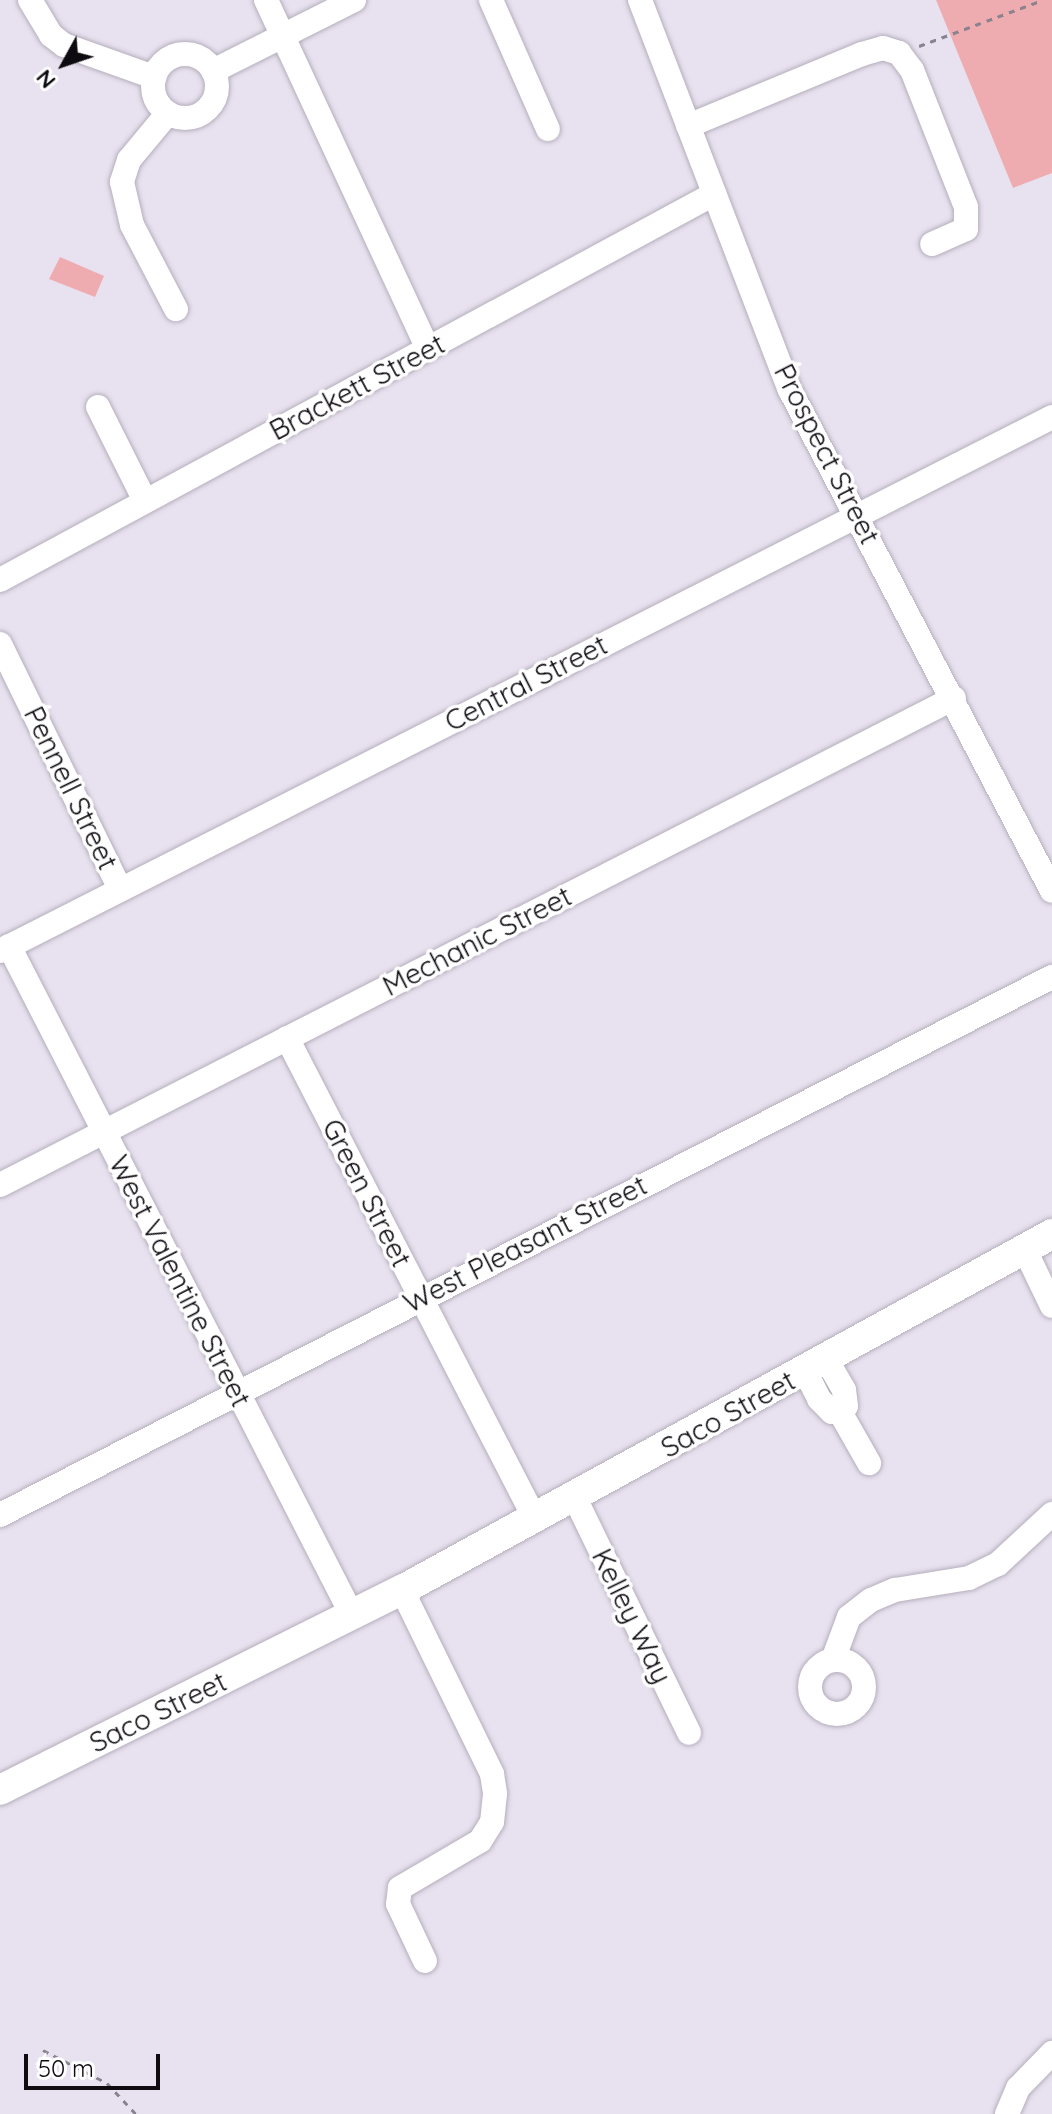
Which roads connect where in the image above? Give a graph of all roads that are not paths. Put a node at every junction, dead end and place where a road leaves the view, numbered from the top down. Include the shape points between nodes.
1 (30, 0) edge
2 (266, 0) edge
3 (354, 0) edge
4 (491, 0) edge
5 (640, 0) edge
6 (283, 36) junction
7 (213, 71) junction
8 (154, 77) junction
9 (168, 113) junction
10 (688, 126) junction
11 (548, 129) dead end
12 (714, 194) junction
13 (932, 244) dead end
14 (176, 309) dead end
15 (428, 349) junction
16 (98, 407) dead end
17 (1052, 417) edge
18 (145, 501) junction
19 (857, 515) junction
20 (0, 580) edge
21 (0, 644) edge
22 (954, 698) junction
23 (120, 889) junction
24 (1052, 891) edge
25 (5, 949) edge
26 (1052, 977) edge
27 (287, 1038) junction
28 (103, 1132) junction
29 (0, 1185) edge
30 (1052, 1234) edge
31 (1025, 1250) junction
32 (421, 1296) junction
33 (1052, 1306) edge
34 (815, 1365) junction
35 (237, 1394) junction
36 (869, 1463) dead end
37 (575, 1498) junction
38 (1052, 1514) edge
39 (0, 1515) edge
40 (535, 1519) junction
41 (402, 1590) junction
42 (352, 1615) junction
43 (833, 1660) dead end
44 (689, 1733) dead end
45 (0, 1790) edge
46 (425, 1961) dead end
47 (1052, 2053) edge
48 (1007, 2114) edge

1 - 8 street via 46,29 64,45
2 - 6 street
3 - 6 street
4 - 11 street
5 - 10 street, Prospect Street
6 - 7 street
6 - 15 street
7 - 8 street via 197,57 176,56
7 - 9 street via 216,91 206,109 188,118
8 - 9 street via 155,97
9 - 14 street via 129,160 122,182 132,225
10 - 12 street, Prospect Street
10 - 13 street via 862,54 883,48 899,53 912,70 966,207 966,229
12 - 15 street, Brackett Street
12 - 19 street, Prospect Street via 790,390
15 - 18 street, Brackett Street
16 - 18 street
17 - 19 street, Central Street
18 - 20 street, Brackett Street
19 - 22 street, Prospect Street
19 - 23 street, Central Street
21 - 23 street, Pennell Street
22 - 24 street, Prospect Street
22 - 27 street, Mechanic Street
23 - 25 street, Central Street
25 - 28 street, West Valentine Street
26 - 32 street, West Pleasant Street
27 - 28 street, Mechanic Street
27 - 32 street, Green Street
28 - 29 street, Mechanic Street
28 - 35 street, West Valentine Street
30 - 31 main road, Saco Street
31 - 33 street
31 - 34 main road, Saco Street
32 - 35 street, West Pleasant Street
32 - 40 street, Green Street
34 - 36 street via 819,1399 832,1412 840,1412
34 - 37 main road, Saco Street
35 - 39 street, West Pleasant Street
35 - 42 street, West Valentine Street
37 - 40 main road, Saco Street
37 - 44 street, Kelley Way
38 - 43 street via 998,1564 969,1578 895,1590 871,1600 849,1617
40 - 41 main road, Saco Street
41 - 42 main road, Saco Street
41 - 46 street via 492,1774 495,1794 492,1822 480,1841 400,1888 398,1904
42 - 45 main road, Saco Street
47 - 48 street via 1018,2088

